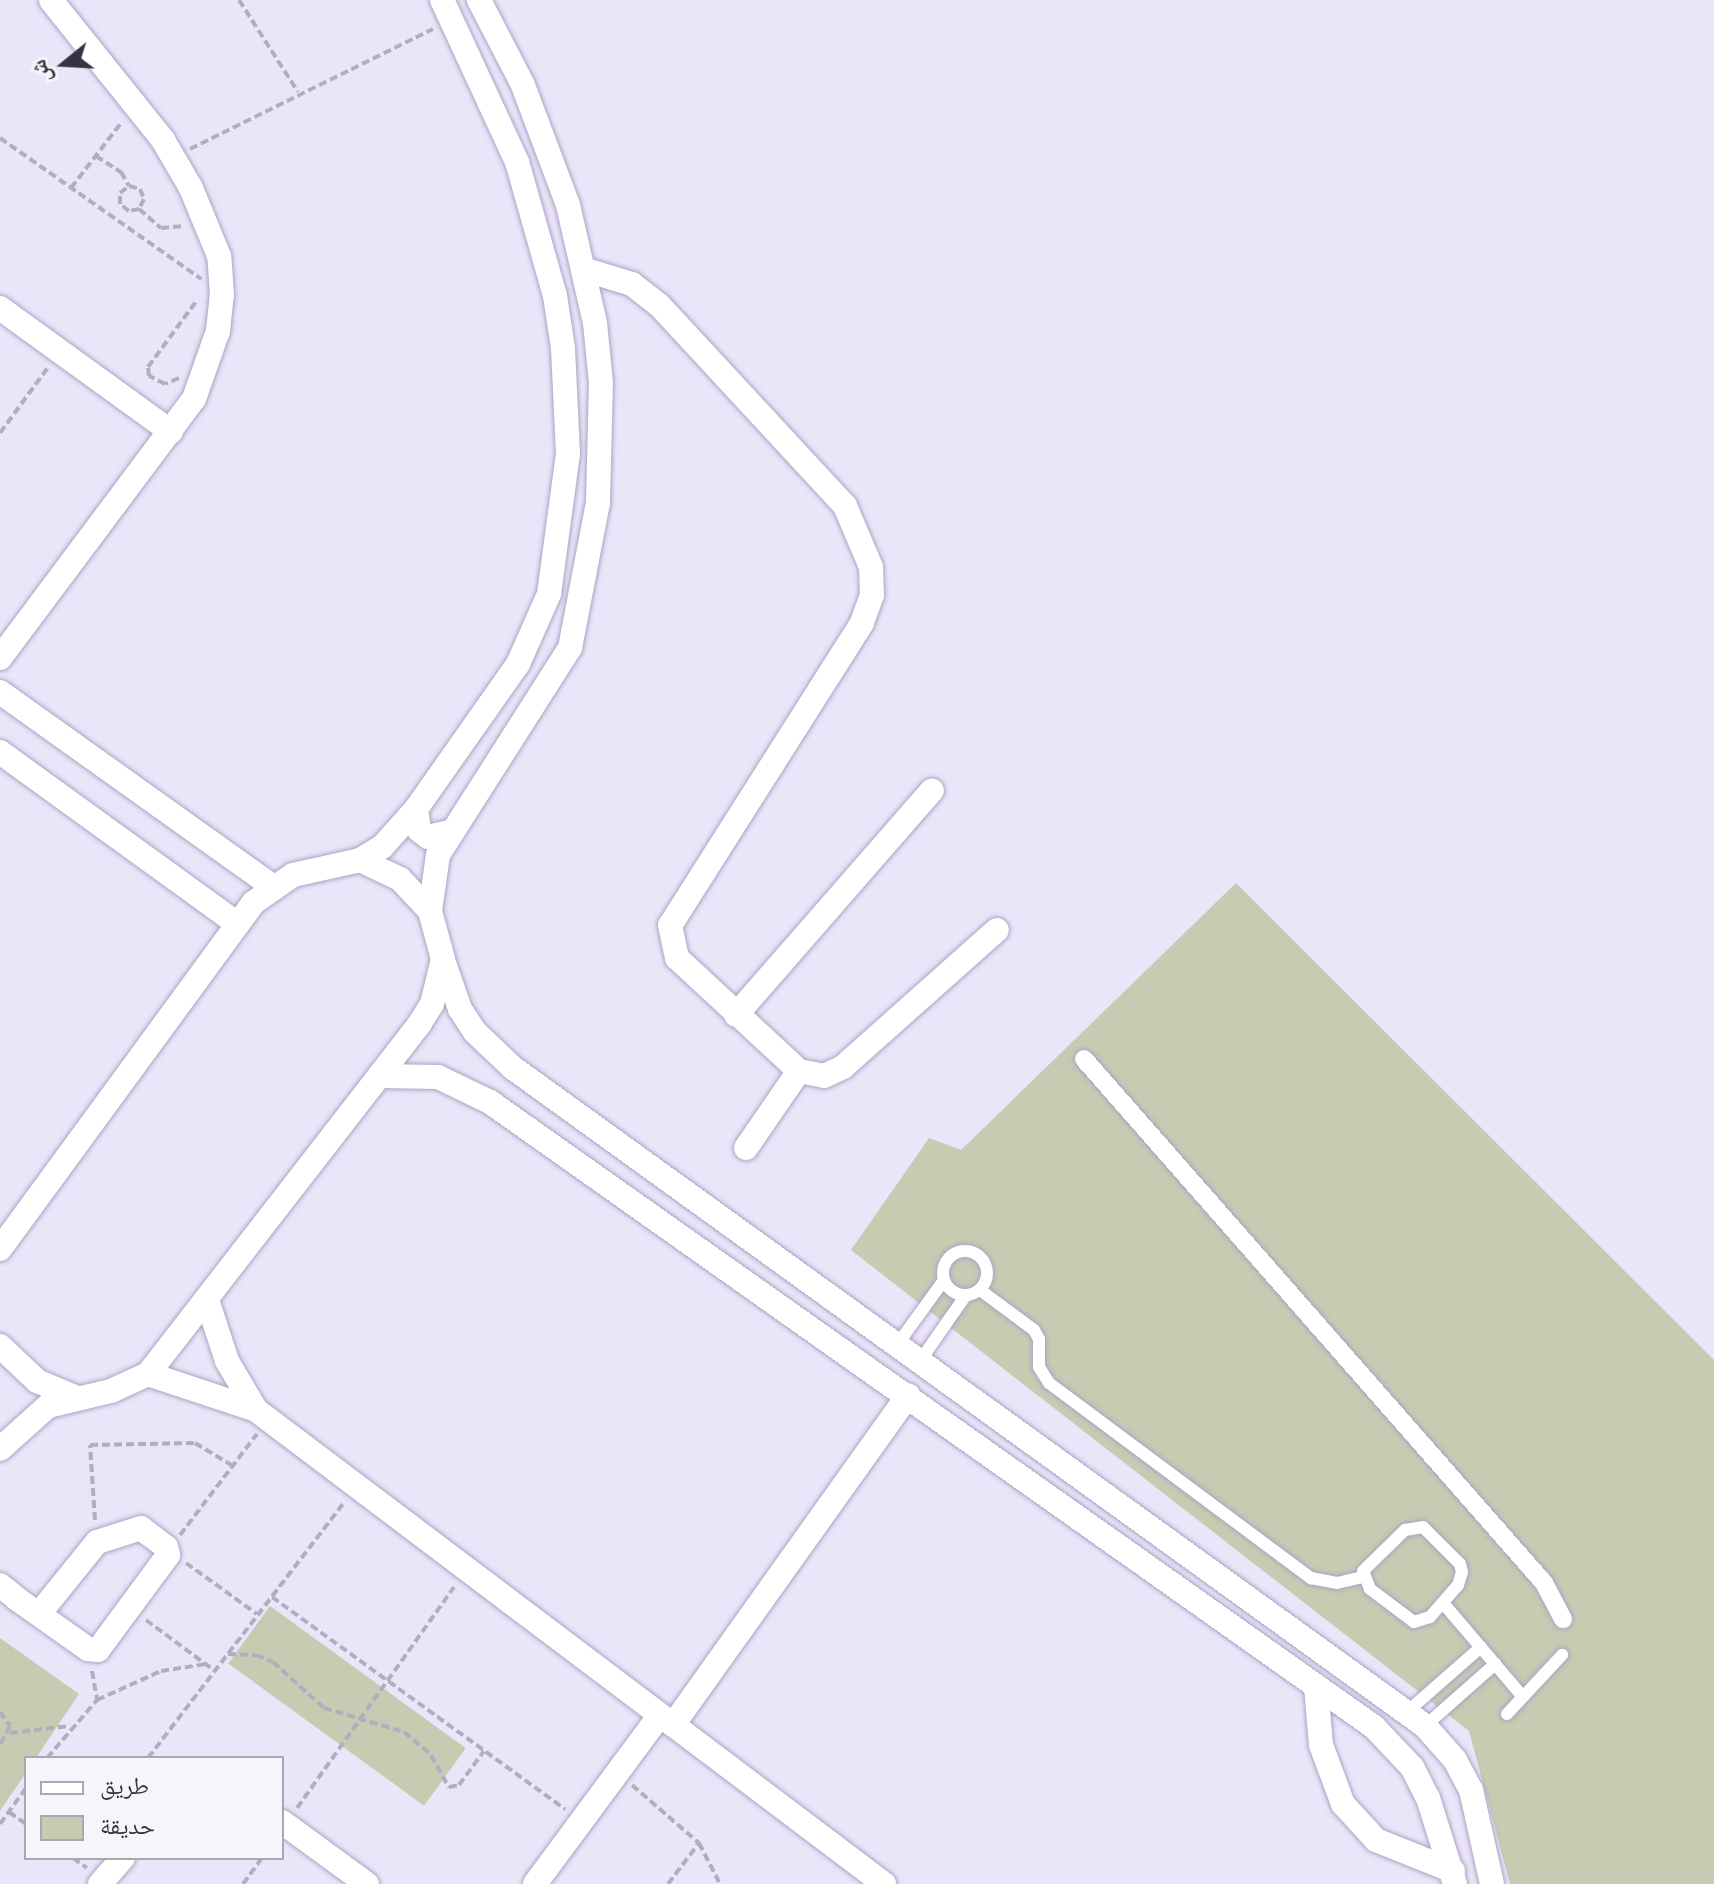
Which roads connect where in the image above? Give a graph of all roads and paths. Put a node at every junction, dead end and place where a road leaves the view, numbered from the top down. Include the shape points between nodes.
1 (51, 0) edge
2 (239, 0) edge
3 (479, 0) edge
4 (447, 10) edge
5 (298, 93) junction
6 (135, 105) junction
7 (0, 138) edge
8 (96, 156) junction
9 (174, 158) junction
10 (129, 186) junction
11 (71, 188) junction
12 (139, 209) junction
13 (208, 224) junction
14 (586, 270) junction
15 (215, 290) junction
16 (0, 308) edge
17 (59, 351) junction
18 (187, 371) dead end
19 (171, 432) junction
20 (0, 433) edge
21 (0, 658) edge
22 (0, 692) edge
23 (0, 752) edge
24 (932, 790) dead end
25 (416, 809) junction
26 (449, 832) junction
27 (360, 860) junction
28 (273, 887) junction
29 (430, 911) junction
30 (236, 923) junction
31 (997, 930) dead end
32 (443, 959) junction
33 (736, 1015) junction
34 (1084, 1059) dead end
35 (799, 1071) junction
36 (381, 1076) junction
37 (529, 1079) junction
38 (506, 1114) junction
39 (746, 1148) dead end
40 (0, 1249) edge
41 (944, 1280) junction
42 (980, 1290) junction
43 (966, 1295) junction
44 (207, 1300) junction
45 (897, 1345) junction
46 (0, 1346) edge
47 (920, 1361) junction
48 (148, 1374) junction
49 (908, 1395) junction
50 (77, 1398) junction
51 (262, 1415) junction
52 (0, 1449) edge
53 (233, 1466) junction
54 (357, 1486) junction
55 (97, 1542) junction
56 (168, 1551) junction
57 (467, 1569) junction
58 (1363, 1577) junction
59 (0, 1585) edge
60 (272, 1597) junction
61 (1443, 1603) junction
62 (129, 1609) junction
63 (39, 1614) junction
64 (257, 1614) junction
65 (1563, 1619) dead end
66 (1481, 1647) junction
67 (88, 1649) junction
68 (228, 1654) junction
69 (1562, 1655) dead end
70 (207, 1664) junction
71 (1495, 1664) junction
72 (215, 1671) junction
73 (388, 1680) junction
74 (1316, 1686) junction
75 (1523, 1697) junction
76 (97, 1700) junction
77 (0, 1712) edge
78 (1507, 1714) dead end
79 (1416, 1718) junction
80 (360, 1719) junction
81 (667, 1720) junction
82 (70, 1726) junction
83 (10, 1733) junction
84 (0, 1745) edge
85 (484, 1751) junction
86 (48, 1756) edge
87 (150, 1756) edge
88 (618, 1773) junction
89 (24, 1791) edge
90 (9, 1812) junction
91 (582, 1821) junction
92 (24, 1823) edge
93 (284, 1823) edge
94 (0, 1824) edge
95 (699, 1843) junction
96 (121, 1860) edge
97 (261, 1860) edge
98 (1454, 1877) edge
99 (100, 1884) edge
100 (243, 1884) edge
101 (367, 1884) edge
102 (535, 1884) edge
103 (668, 1884) edge
104 (720, 1884) edge
105 (884, 1884) edge
106 (1492, 1884) edge

1 - 6 street
2 - 5 path
3 - 14 street via 523,85
4 - 5 path
4 - 25 street via 492,102 537,224 563,348 568,454 558,547 536,629 497,699
5 - 9 path
6 - 8 path
6 - 9 street
7 - 11 path
8 - 10 path via 121,172
8 - 11 path
9 - 13 street
10 - 12 path via 140,189 144,199
10 - 12 path via 120,193 120,204 129,211
11 - 15 path
12 - 13 path via 161,228
13 - 15 street via 219,256
14 - 26 street via 601,383 602,443 582,605 570,648 549,684
14 - 33 street via 632,284 659,305 845,506 863,537 871,567 872,595 862,623 670,925 677,958
15 - 18 path via 147,372 165,384
15 - 19 street via 209,366
16 - 17 street
17 - 19 street
17 - 20 path
19 - 21 street
22 - 28 street
23 - 30 street
24 - 33 street
25 - 26 street via 419,830 428,837
25 - 27 street via 382,847
26 - 29 street via 431,882
27 - 28 street via 314,867
27 - 29 street via 400,879
28 - 30 street
29 - 32 street
30 - 40 street
31 - 35 street via 843,1067 824,1076
32 - 36 street via 432,1004
32 - 37 street via 455,997 475,1032
33 - 35 street
34 - 65 street via 1544,1583
35 - 39 street
36 - 38 street via 438,1077 465,1087
36 - 44 street
37 - 38 street
37 - 45 street
38 - 49 street
41 - 42 lane via 948,1259 967,1251 984,1263 986,1277
41 - 43 lane via 952,1292
41 - 45 lane
42 - 43 lane
42 - 58 lane via 1034,1330 1039,1367 1049,1383 1311,1578 1337,1583
43 - 47 lane
44 - 48 street
44 - 51 street via 227,1361
45 - 47 street
46 - 50 street via 37,1381
47 - 79 street
48 - 50 street via 132,1384
48 - 51 street
49 - 74 street
49 - 81 street
50 - 52 street via 48,1406
51 - 53 path
51 - 54 street
53 - 55 path via 195,1443 90,1445
53 - 56 path
54 - 57 street
54 - 60 path
55 - 56 street via 141,1528
55 - 63 street
56 - 62 street
56 - 64 path
57 - 73 path
57 - 81 street
58 - 61 lane via 1370,1589 1414,1622 1430,1617
58 - 61 lane via 1364,1566 1405,1530 1423,1527 1460,1564 1458,1585
59 - 63 street
60 - 64 path
60 - 73 path
61 - 66 lane
62 - 67 street via 101,1647
62 - 70 path
63 - 67 street
64 - 68 path
66 - 71 lane
66 - 79 lane
67 - 76 path
68 - 72 path
68 - 80 path via 273,1662 324,1708
69 - 75 lane
70 - 72 path
70 - 76 path via 161,1671
71 - 75 lane
71 - 79 lane
72 - 87 path
73 - 80 path
73 - 85 path
74 - 98 street via 1374,1727 1412,1767 1442,1831
74 - 98 street via 1321,1745 1343,1804 1376,1840
75 - 78 lane
76 - 82 path
77 - 83 path via 8,1719
79 - 106 street via 1455,1760 1471,1790
80 - 85 path via 414,1739 449,1787 459,1785
80 - 93 path
81 - 88 street
81 - 105 street
82 - 83 path
82 - 86 path
83 - 84 path
85 - 91 path
88 - 91 street
88 - 95 path
89 - 90 path
90 - 92 path
90 - 94 path
91 - 102 street
93 - 101 street
95 - 103 path
95 - 104 path
96 - 99 street
97 - 100 path

